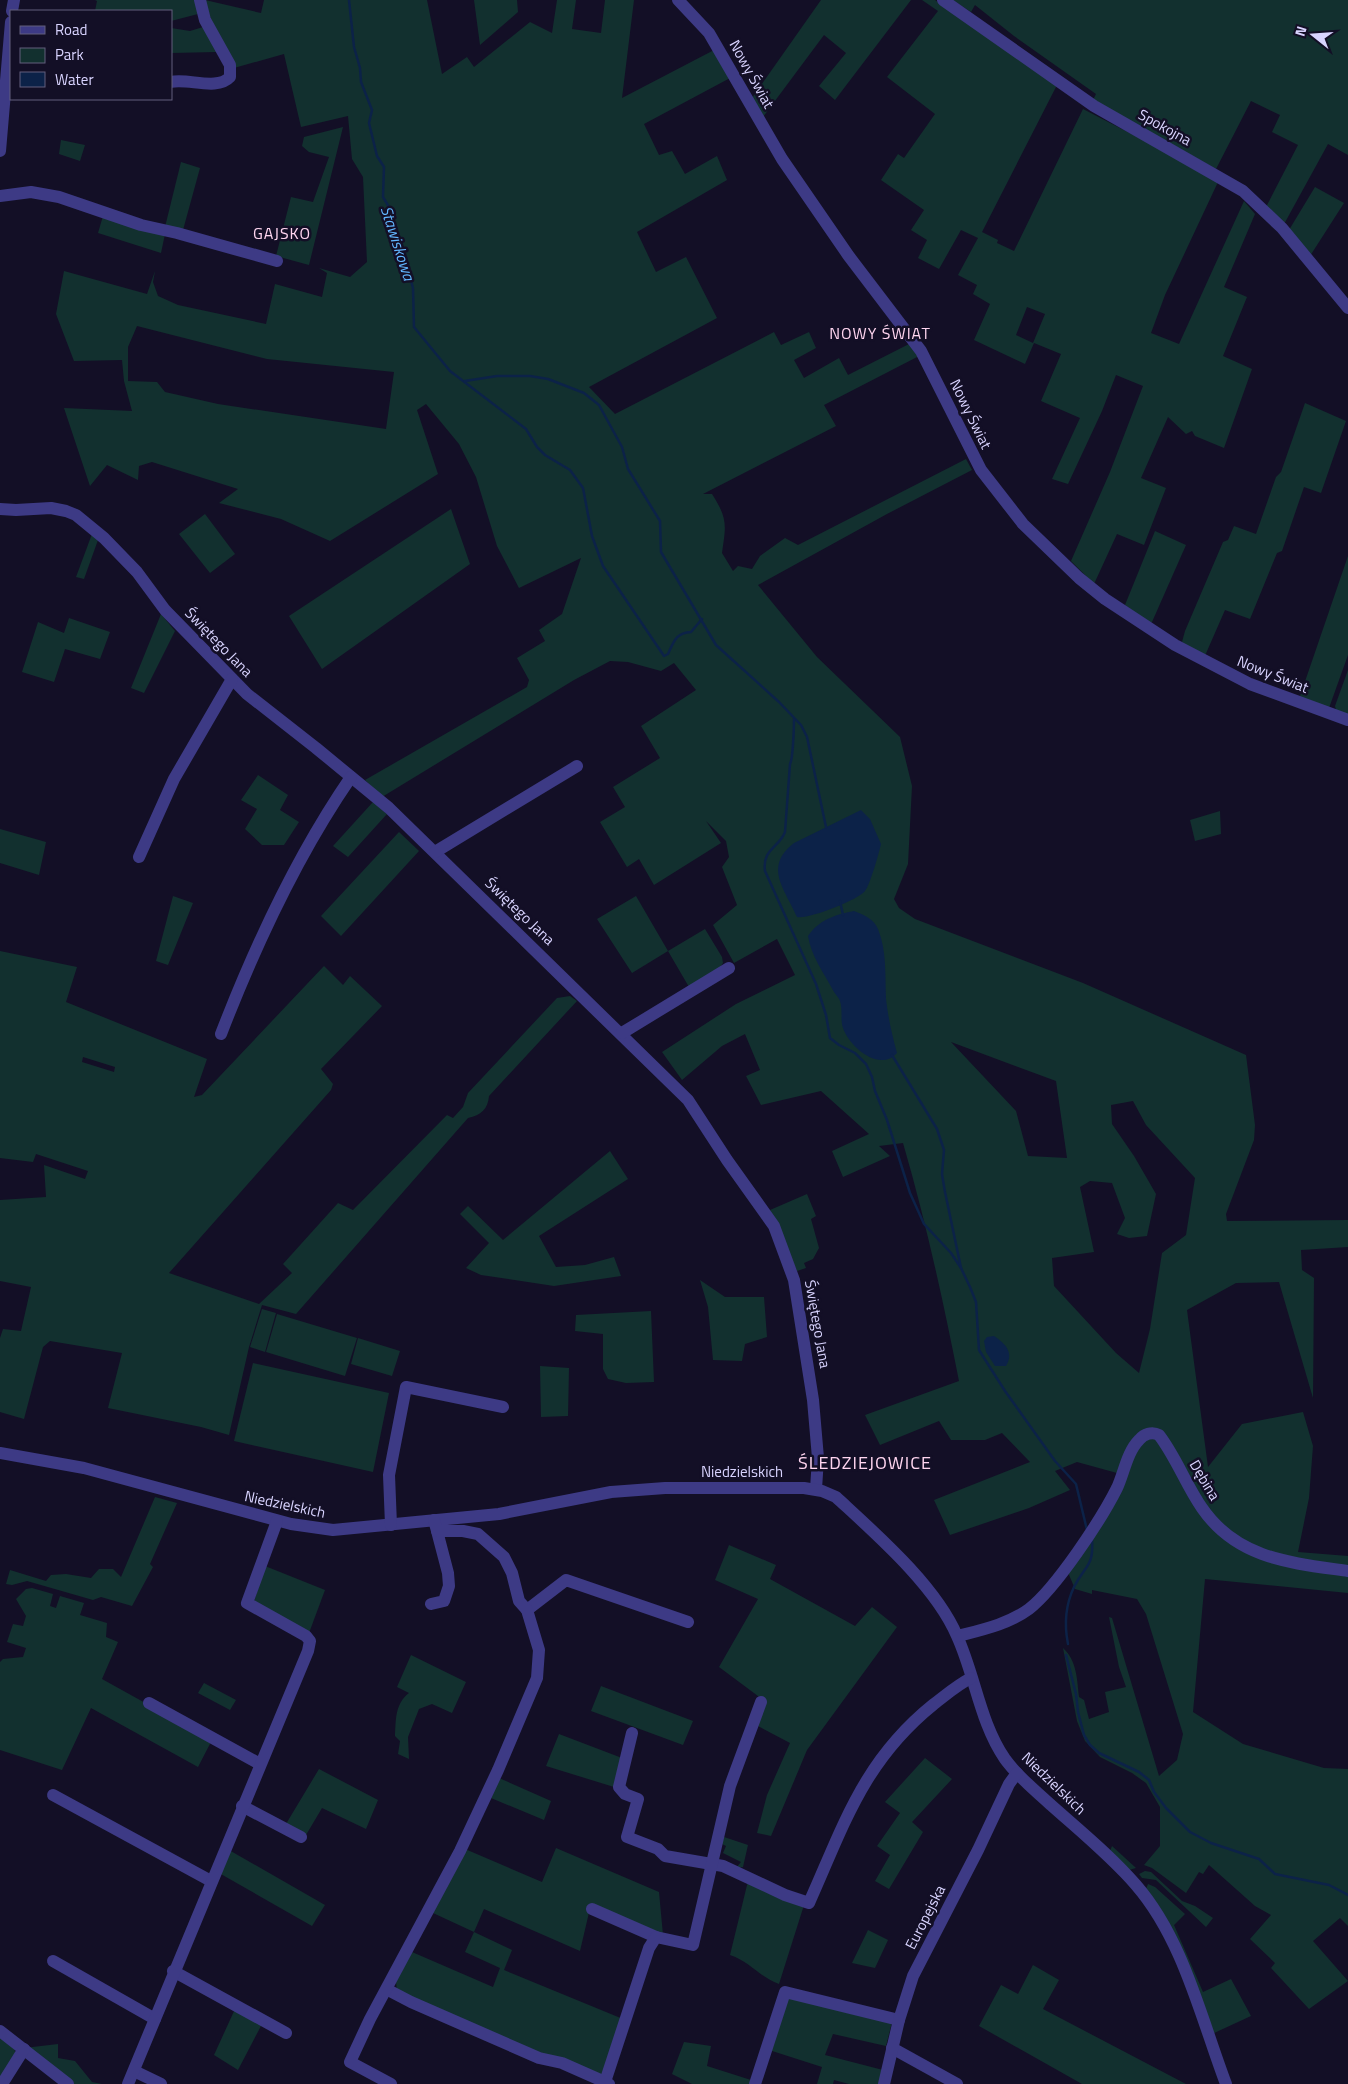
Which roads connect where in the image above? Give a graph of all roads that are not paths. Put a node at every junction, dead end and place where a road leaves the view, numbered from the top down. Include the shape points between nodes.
1 (200, 0) edge
2 (678, 0) edge
3 (943, 0) edge
4 (10, 44) edge
5 (9, 66) edge
6 (172, 82) edge
7 (0, 151) edge
8 (0, 196) edge
9 (277, 261) dead end
10 (1348, 308) edge
11 (0, 509) edge
12 (232, 679) junction
13 (1348, 720) edge
14 (577, 766) dead end
15 (351, 777) junction
16 (435, 852) junction
17 (139, 857) dead end
18 (729, 968) dead end
19 (622, 1033) junction
20 (221, 1034) dead end
21 (502, 1407) dead end
22 (0, 1454) edge
23 (816, 1489) junction
24 (277, 1521) junction
25 (391, 1525) junction
26 (435, 1526) junction
27 (1348, 1571) edge
28 (431, 1604) dead end
29 (527, 1610) junction
30 (688, 1622) dead end
31 (958, 1636) junction
32 (971, 1678) junction
33 (761, 1702) dead end
34 (149, 1703) dead end
35 (632, 1734) dead end
36 (260, 1764) junction
37 (1016, 1773) junction
38 (53, 1795) dead end
39 (242, 1806) junction
40 (300, 1837) dead end
41 (711, 1864) junction
42 (211, 1881) junction
43 (592, 1909) dead end
44 (656, 1937) junction
45 (54, 1961) dead end
46 (173, 1971) junction
47 (388, 1990) junction
48 (155, 2018) junction
49 (899, 2020) junction
50 (0, 2031) edge
51 (286, 2033) dead end
52 (892, 2048) junction
53 (24, 2050) junction
54 (134, 2071) junction
55 (607, 2083) edge
56 (2, 2084) edge
57 (68, 2084) edge
58 (128, 2084) edge
59 (161, 2084) edge
60 (391, 2084) edge
61 (755, 2084) edge
62 (884, 2084) edge
63 (957, 2084) edge
64 (1226, 2084) edge

1 - 6 street via 204,20 230,65 230,78 216,84 188,80
2 - 13 street, Nowy Świat via 710,33 782,159 848,255 921,351 981,470 1023,524 1086,584 1175,645 1250,684
3 - 10 street, Spokojna via 1094,106 1243,191 1282,228
4 - 5 street
5 - 7 street
8 - 9 street via 31,192 59,197 141,225
11 - 12 street, Świętego Jana via 58,509 84,521 121,554 165,610
12 - 15 street, Świętego Jana
12 - 17 street via 174,779
14 - 16 street
15 - 16 street, Świętego Jana
15 - 20 street via 307,847
16 - 19 street, Świętego Jana
18 - 19 street
19 - 23 street, Świętego Jana via 688,1100 774,1226 799,1301 813,1400 818,1458
21 - 25 street via 406,1387 389,1476
22 - 24 street, Niedzielskich via 84,1468
23 - 26 street, Niedzielskich via 665,1488 620,1491
23 - 31 street, Niedzielskich via 836,1497 915,1574 942,1608
24 - 25 street, Niedzielskich via 327,1530
24 - 36 street via 247,1603 310,1641
25 - 26 street, Niedzielskich
26 - 28 street via 449,1586 444,1601
26 - 29 street via 478,1534 495,1548 504,1557 512,1573 515,1593
27 - 31 street, Dębina via 1291,1563 1235,1542 1201,1507 1166,1444 1155,1432 1140,1438 1117,1488 1048,1590 1028,1610 1004,1622
29 - 30 street via 566,1580
29 - 47 street via 539,1650 537,1678 460,1851
31 - 32 street, Niedzielskich
32 - 37 street, Niedzielskich via 996,1742
32 - 41 street via 926,1711 898,1737 877,1763 840,1829 809,1903 723,1866
33 - 41 street via 730,1786
34 - 36 street
35 - 41 street via 619,1787 625,1794 638,1799 627,1836 665,1856
36 - 39 street
37 - 49 street, Europejska via 913,1976
37 - 64 street, Niedzielskich via 1128,1877 1154,1909 1173,1944
38 - 42 street
39 - 40 street
39 - 42 street
41 - 44 street via 693,1945
42 - 46 street
43 - 44 street
44 - 55 street via 649,1948
45 - 48 street
46 - 48 street
46 - 51 street
47 - 55 street via 539,2058 562,2063
47 - 60 street via 350,2062
48 - 54 street
49 - 52 street, Europejska
49 - 61 street via 785,1992
50 - 53 street
52 - 62 street, Europejska
52 - 63 street
53 - 56 street
53 - 57 street
54 - 58 street
54 - 59 street

